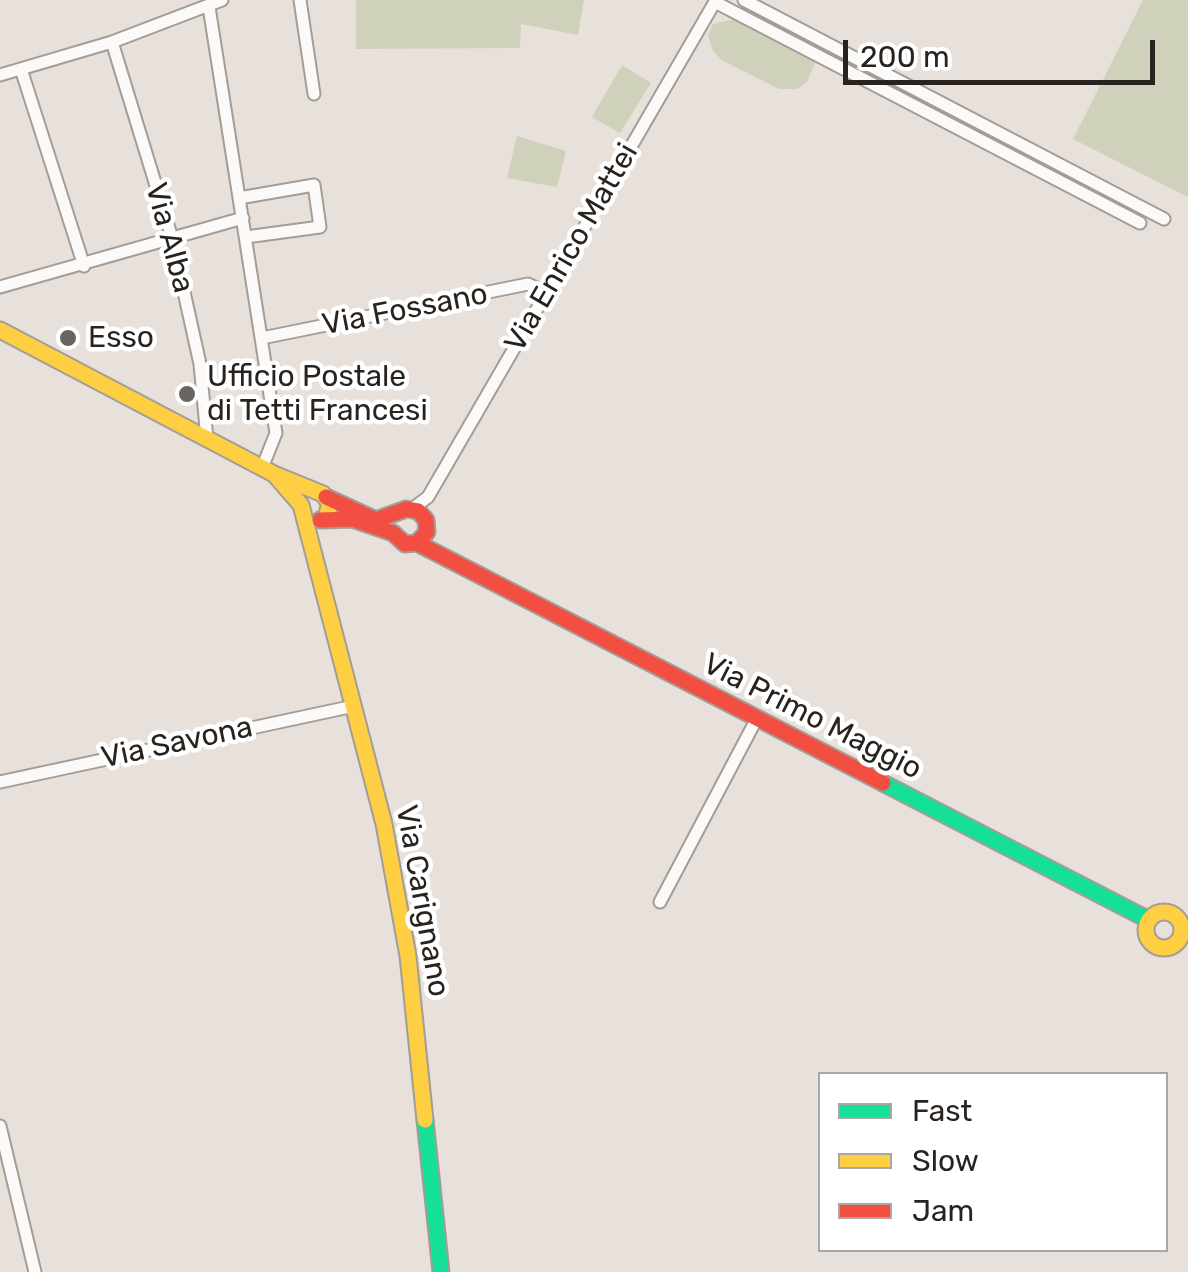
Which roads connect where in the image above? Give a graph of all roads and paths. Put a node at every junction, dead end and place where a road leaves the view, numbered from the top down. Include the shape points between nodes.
1 (222, 0) edge
2 (300, 0) edge
3 (744, 0) edge
4 (716, 1) edge
5 (209, 7) junction
6 (112, 42) junction
7 (20, 69) junction
8 (0, 75) edge
9 (314, 94) dead end
10 (240, 198) junction
11 (243, 218) junction
12 (1164, 218) dead end
13 (1140, 224) dead end
14 (246, 237) junction
15 (172, 238) junction
16 (84, 266) junction
17 (0, 287) edge
18 (546, 293) junction
19 (0, 330) edge
20 (262, 338) junction
21 (207, 439) junction
22 (268, 471) junction
23 (322, 494) junction
24 (428, 497) junction
25 (302, 509) junction
26 (412, 509) junction
27 (396, 516) junction
28 (326, 517) junction
29 (424, 532) junction
30 (393, 534) junction
31 (312, 546) junction
32 (354, 706) junction
33 (756, 720) junction
34 (0, 782) edge
35 (660, 902) dead end
36 (1149, 920) junction
37 (1184, 939) edge
38 (0, 1126) edge
39 (35, 1272) edge
40 (441, 1272) edge

1 - 5 street
2 - 9 street
3 - 12 street
4 - 13 street
4 - 18 street, Via Enrico Mattei
5 - 6 street
5 - 10 street
6 - 7 street
6 - 15 street, Via Alba
7 - 8 street
7 - 16 street
10 - 11 street
10 - 14 street via 314,185 320,226
11 - 14 street
11 - 15 street
14 - 20 street
15 - 16 street
15 - 21 street, Via Alba via 200,364
16 - 17 street
18 - 20 street, Via Fossano via 528,284
18 - 24 street, Via Enrico Mattei
19 - 21 main road
20 - 22 street via 276,433
21 - 22 main road
22 - 23 main road
22 - 25 main road
23 - 25 main road via 307,494
23 - 27 main road via 376,520
23 - 28 main road via 330,508
24 - 26 street, Via Enrico Mattei
24 - 29 street, Via Enrico Mattei
25 - 28 main road via 311,520
25 - 31 main road, Via Carignano
26 - 27 main road
26 - 29 main road
27 - 30 main road
28 - 30 main road
28 - 31 street
29 - 30 main road via 405,544
29 - 33 main road, Via Primo Maggio via 450,563
31 - 32 main road, Via Carignano
32 - 34 street, Via Savona
32 - 40 main road, Via Carignano via 408,956
33 - 35 street
33 - 36 main road, Via Primo Maggio
36 - 37 main road via 1161,912 1174,915
36 - 37 main road via 1146,932 1156,946
38 - 39 street

